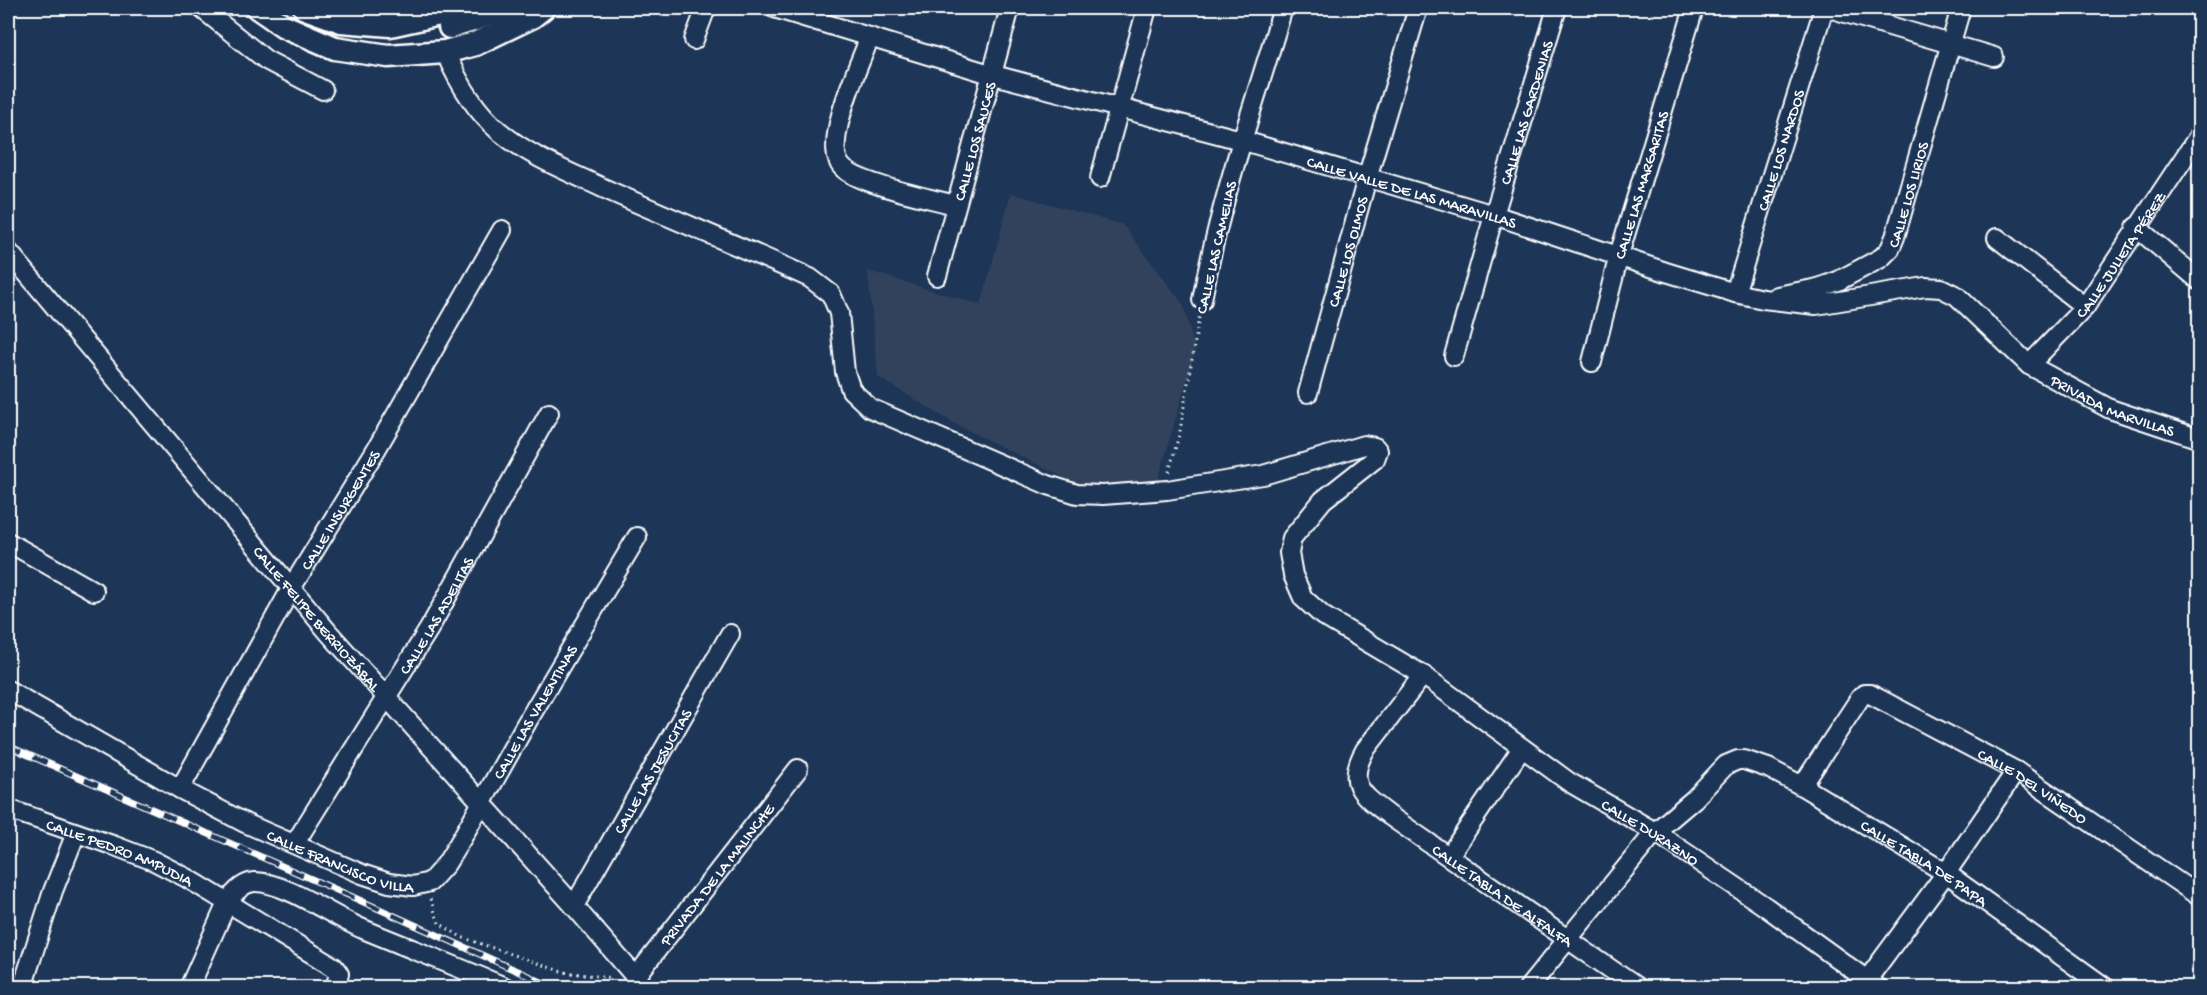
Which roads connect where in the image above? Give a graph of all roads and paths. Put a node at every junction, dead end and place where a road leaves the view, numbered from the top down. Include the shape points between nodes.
1 (201, 8) edge
2 (258, 8) edge
3 (305, 8) edge
4 (467, 8) edge
5 (502, 8) edge
6 (543, 8) edge
7 (706, 8) edge
8 (774, 8) edge
9 (1010, 8) edge
10 (1147, 8) edge
11 (1283, 8) edge
12 (1418, 8) edge
13 (1557, 8) edge
14 (1694, 8) edge
15 (1824, 8) edge
16 (1829, 8) edge
17 (1961, 8) edge
18 (392, 16) edge
19 (870, 37) junction
20 (694, 40) dead end
21 (1951, 44) junction
22 (445, 52) junction
23 (1994, 57) dead end
24 (990, 74) junction
25 (323, 90) dead end
26 (1118, 108) junction
27 (2199, 134) edge
28 (1241, 140) junction
29 (1100, 178) dead end
30 (1367, 178) junction
31 (955, 205) junction
32 (1494, 215) junction
33 (2136, 227) junction
34 (502, 230) dead end
35 (1997, 238) dead end
36 (8, 255) edge
37 (1619, 255) junction
38 (937, 276) dead end
39 (2199, 281) edge
40 (1735, 293) junction
41 (1763, 299) junction
42 (1202, 300) joint
43 (2085, 307) junction
44 (1454, 356) dead end
45 (1592, 362) dead end
46 (2030, 365) junction
47 (1308, 393) dead end
48 (549, 413) dead end
49 (2199, 439) edge
50 (1167, 490) junction
51 (637, 537) dead end
52 (8, 542) edge
53 (292, 587) junction
54 (94, 591) dead end
55 (730, 634) dead end
56 (1423, 675) junction
57 (8, 690) edge
58 (386, 697) junction
59 (1522, 748) junction
60 (798, 769) dead end
61 (2016, 771) junction
62 (1802, 786) junction
63 (180, 789) junction
64 (482, 803) junction
65 (8, 809) edge
66 (1655, 832) junction
67 (76, 833) junction
68 (295, 843) junction
69 (1449, 856) junction
70 (1946, 873) junction
71 (430, 882) junction
72 (2199, 897) edge
73 (227, 903) junction
74 (574, 906) junction
75 (1567, 939) junction
76 (640, 983) edge
77 (1869, 985) edge
78 (22, 987) edge
79 (189, 987) edge
80 (335, 987) edge
81 (507, 987) edge
82 (1528, 987) edge
83 (1638, 987) edge
84 (2106, 987) edge

1 - 25 street via 266,60
2 - 22 main road via 284,26 335,48 388,56
3 - 18 main road via 341,21
4 - 18 main road
5 - 18 main road via 433,31 404,30
6 - 22 main road via 475,44
7 - 20 street
8 - 19 street, CALLE VALLE DE LAS MARAVILLAS
9 - 24 street, CALLE LOS SAUCES
10 - 26 street
11 - 28 street, CALLE LAS CAMELIAS
12 - 30 street, CALLE LOS OLMOS
13 - 32 street, CALLE LAS GARDENIAS
14 - 37 street, CALLE LAS MARGARITAS
15 - 40 street, CALLE LOS NARDOS
16 - 21 street
17 - 21 street, CALLE LOS LIRIOS
19 - 24 street, CALLE VALLE DE LAS MARAVILLAS
19 - 31 street via 835,137 835,155 841,167 866,180
21 - 23 street
21 - 41 street, CALLE LOS LIRIOS via 1890,249 1881,258 1828,285
22 - 50 street via 458,83 476,106 497,130 537,158 810,278 831,294 839,313 845,372 851,390 870,408 1077,494
24 - 26 street, CALLE VALLE DE LAS MARAVILLAS
24 - 31 street, CALLE LOS SAUCES
26 - 28 street, CALLE VALLE DE LAS MARAVILLAS
26 - 29 street
27 - 33 street, CALLE JULIETA PÉREZ
28 - 30 street, CALLE VALLE DE LAS MARAVILLAS
28 - 42 street, CALLE LAS CAMELIAS
30 - 32 street, CALLE VALLE DE LAS MARAVILLAS
30 - 47 street, CALLE LOS OLMOS
31 - 38 street, CALLE LOS SAUCES
32 - 37 street, CALLE VALLE DE LAS MARAVILLAS
32 - 44 street, CALLE LAS GARDENIAS
33 - 39 street
33 - 43 street, CALLE JULIETA PÉREZ
34 - 53 street, CALLE INSURGENTES
35 - 43 street
36 - 53 street, CALLE FELIPE BERRIOZÁBAL
37 - 40 street, CALLE VALLE DE LAS MARAVILLAS
37 - 45 street, CALLE LAS MARGARITAS
40 - 41 street, CALLE VALLE DE LAS MARAVILLAS
41 - 46 street, CALLE VALLE DE LAS MARAVILLAS via 1816,305 1925,287 1941,288 1957,296
42 - 50 path, CALLE LAS CAMELIAS
43 - 46 street, CALLE JULIETA PÉREZ
46 - 49 street, PRIVADA MARVILLAS via 2110,409
48 - 58 street, CALLE LAS ADELITAS via 429,629
50 - 56 street, CALLE DURAZNO via 1263,475 1364,445 1375,447 1375,459 1323,500 1292,538 1289,553 1293,575 1303,598 1323,616
51 - 64 street, CALLE LAS VALENTINAS
52 - 54 street
53 - 58 street, CALLE FELIPE BERRIOZÁBAL
53 - 63 street, CALLE INSURGENTES
55 - 74 street, CALLE LAS JESUCITAS
56 - 59 street, CALLE DURAZNO
56 - 69 street, CALLE TABLA DE ALFALFA via 1358,763 1357,786 1368,799
57 - 63 street
58 - 64 street, CALLE FELIPE BERRIOZÁBAL
58 - 68 street, CALLE LAS ADELITAS
59 - 66 street, CALLE DURAZNO via 1569,782
59 - 69 street
60 - 76 street, PRIVADA DE LA MALINCHE
61 - 62 street, CALLE DEL VIÑEDO via 1864,694
61 - 70 street
61 - 72 street, CALLE DEL VIÑEDO
62 - 66 street, CALLE TABLA DE PAPA via 1744,760 1732,761
62 - 70 street, CALLE TABLA DE PAPA
63 - 68 street, CALLE FRANCISCO VILLA via 245,823
64 - 71 street, CALLE LAS VALENTINAS via 446,864
64 - 74 street, CALLE FELIPE BERRIOZÁBAL
65 - 67 street, CALLE PEDRO AMPUDIA
66 - 75 street
66 - 77 street, CALLE DURAZNO via 1766,907
67 - 73 street, CALLE PEDRO AMPUDIA via 154,861
67 - 78 street
68 - 71 street, CALLE FRANCISCO VILLA via 389,883 413,886
69 - 75 street, CALLE TABLA DE ALFALFA
70 - 77 street
70 - 84 street, CALLE TABLA DE PAPA
71 - 76 path, CALLE FRANCISCO VILLA via 430,896 439,923 461,938 563,972
73 - 79 street
73 - 80 street, CALLE PEDRO AMPUDIA via 334,967 339,974
73 - 81 street via 242,886 253,882 271,884 362,929
74 - 76 street, CALLE FELIPE BERRIOZÁBAL
75 - 82 street
75 - 83 street, CALLE TABLA DE ALFALFA

